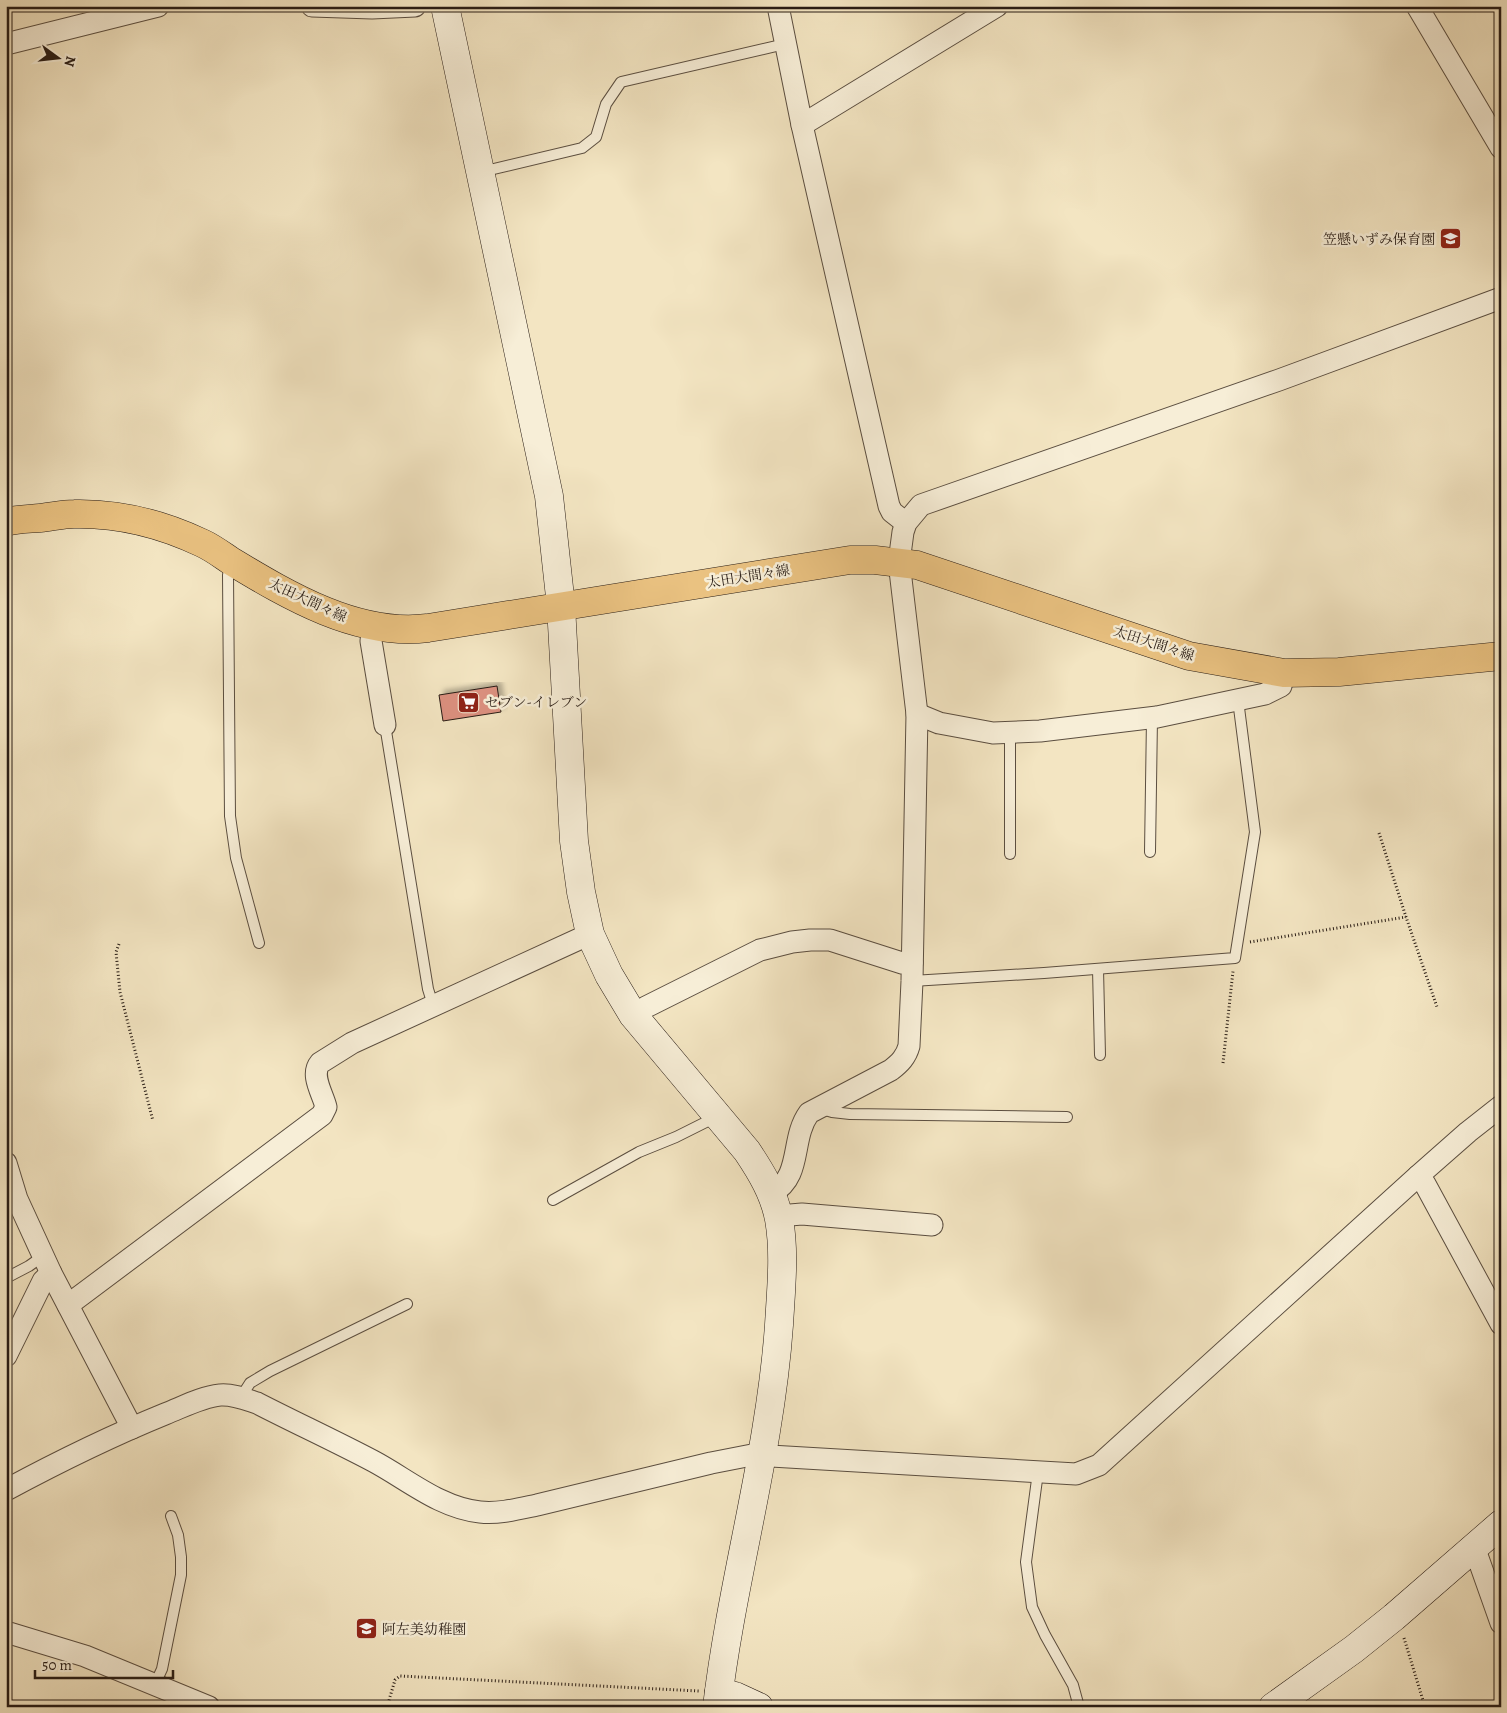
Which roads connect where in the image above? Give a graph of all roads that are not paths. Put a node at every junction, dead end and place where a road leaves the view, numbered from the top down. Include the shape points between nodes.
1 (158, 6) edge
2 (312, 6) edge
3 (415, 6) edge
4 (445, 6) edge
5 (778, 6) edge
6 (997, 6) edge
7 (1417, 6) edge
8 (6, 44) edge
9 (785, 44) junction
10 (802, 125) junction
11 (1501, 148) edge
12 (480, 173) junction
13 (1501, 298) edge
14 (6, 522) edge
15 (906, 523) junction
16 (231, 561) junction
17 (899, 562) junction
18 (561, 606) junction
19 (373, 626) junction
20 (1501, 656) edge
21 (1284, 673) junction
22 (1238, 700) junction
23 (917, 714) junction
24 (1152, 718) junction
25 (385, 725) joint
26 (1010, 732) junction
27 (1150, 852) dead end
28 (1010, 854) dead end
29 (590, 934) junction
30 (259, 943) dead end
31 (1098, 969) junction
32 (912, 972) junction
33 (433, 1005) junction
34 (633, 1015) junction
35 (1100, 1055) dead end
36 (1501, 1106) edge
37 (818, 1108) junction
38 (718, 1116) junction
39 (1067, 1117) dead end
40 (6, 1163) edge
41 (1418, 1176) junction
42 (553, 1200) dead end
43 (775, 1206) junction
44 (932, 1225) dead end
45 (47, 1264) junction
46 (6, 1278) edge
47 (407, 1304) dead end
48 (68, 1305) junction
49 (1501, 1324) edge
50 (6, 1356) edge
51 (241, 1397) junction
52 (132, 1428) junction
53 (762, 1455) junction
54 (1038, 1472) junction
55 (6, 1490) edge
56 (171, 1516) dead end
57 (1501, 1524) edge
58 (1472, 1548) junction
59 (1501, 1623) edge
60 (6, 1632) edge
61 (155, 1684) junction
62 (713, 1697) edge
63 (208, 1707) edge
64 (759, 1707) edge
65 (1080, 1707) edge
66 (1273, 1707) edge

1 - 8 street
2 - 3 street
4 - 12 street
5 - 9 street
6 - 10 street
7 - 11 street
9 - 10 street
9 - 12 lane via 621,82 606,104 596,138 582,148
10 - 15 street via 889,506
12 - 18 street via 549,496
13 - 15 street via 1279,380 921,505
14 - 16 main road, 太田大間々線 via 73,514 126,518 175,531 205,544
15 - 17 street
16 - 19 main road, 太田大間々線 via 318,607
16 - 30 lane via 228,575 230,816 236,858
17 - 18 main road, 太田大間々線 via 850,560
17 - 21 main road, 太田大間々線 via 917,565 1189,656
17 - 23 street
18 - 19 main road, 太田大間々線 via 411,631
18 - 29 street via 575,849
19 - 25 street via 371,641
20 - 21 main road, 太田大間々線 via 1339,672
21 - 22 street via 1281,686 1275,690
22 - 24 street
22 - 31 lane via 1255,832 1235,958
23 - 26 street via 939,723 993,733
23 - 32 street
24 - 26 street
24 - 27 lane
25 - 33 lane
26 - 28 lane
29 - 33 street
29 - 34 street
31 - 32 lane
31 - 35 lane
32 - 34 street via 902,963 830,940 792,942 760,950
32 - 37 street via 910,1035 906,1055 891,1070
33 - 48 street via 352,1043 320,1063 315,1073 326,1107 322,1115
34 - 38 street
36 - 41 street
37 - 39 lane via 850,1114
37 - 43 street via 808,1113 803,1121 793,1166 780,1188
38 - 42 lane via 639,1152
38 - 43 street via 761,1172
40 - 45 street via 17,1199
41 - 49 street
41 - 54 street via 1098,1465 1076,1474
43 - 44 street via 790,1215
43 - 53 street via 782,1266 776,1355
45 - 46 lane via 29,1266
45 - 48 street
45 - 50 street via 43,1281
47 - 51 lane via 270,1371 250,1383
48 - 52 street
51 - 52 street via 212,1396
51 - 53 street via 375,1462 443,1502 480,1512 508,1511 728,1459
52 - 55 street
53 - 54 street
53 - 62 street
54 - 65 lane via 1026,1562 1032,1608 1073,1685
56 - 61 lane via 178,1535 181,1576 162,1669
57 - 58 street
58 - 59 street
58 - 66 street via 1354,1649
60 - 61 street via 85,1656
61 - 63 street
62 - 64 street via 735,1696

